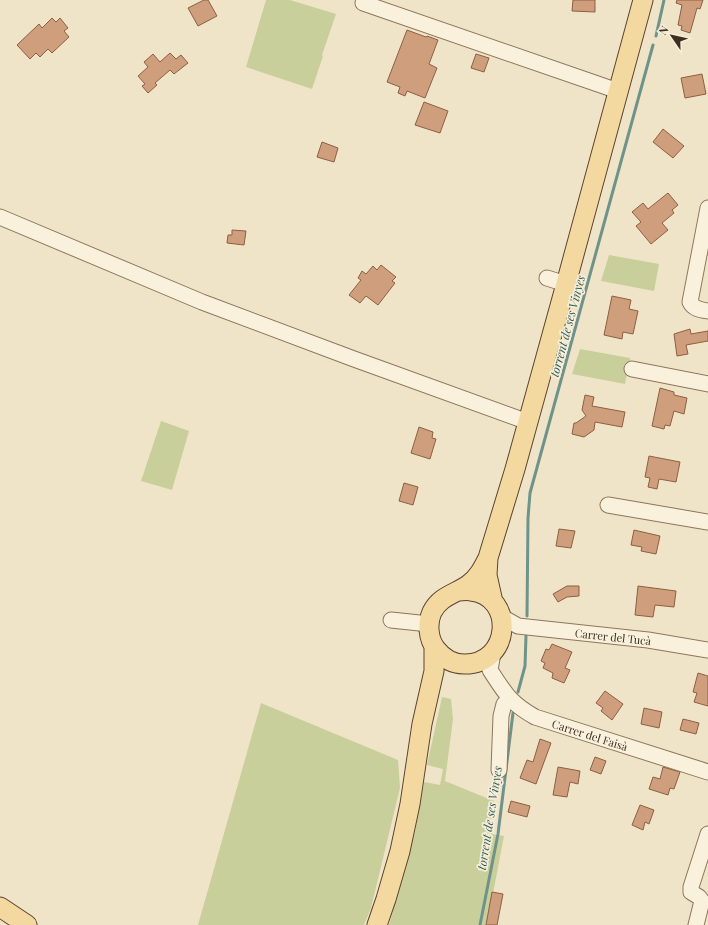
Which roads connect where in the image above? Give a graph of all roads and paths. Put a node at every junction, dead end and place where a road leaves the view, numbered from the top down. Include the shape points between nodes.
1 (642, 0) edge
2 (363, 3) dead end
3 (618, 91) junction
4 (708, 208) edge
5 (0, 217) edge
6 (547, 278) dead end
7 (566, 284) junction
8 (708, 311) edge
9 (632, 369) dead end
10 (708, 384) edge
11 (528, 422) junction
12 (608, 505) dead end
13 (708, 522) edge
14 (488, 558) junction
15 (458, 591) junction
16 (504, 615) junction
17 (391, 620) dead end
18 (429, 624) junction
19 (434, 646) junction
20 (708, 650) edge
21 (495, 654) junction
22 (465, 664) junction
23 (432, 684) junction
24 (510, 700) junction
25 (499, 770) dead end
26 (708, 772) edge
27 (708, 834) edge
28 (0, 907) edge
29 (27, 925) edge
30 (377, 925) edge
31 (696, 925) edge

1 - 3 main road
2 - 3 street
3 - 7 main road
4 - 8 street via 690,302 699,310
5 - 11 street via 202,302
6 - 7 street
7 - 11 main road
9 - 10 street
11 - 14 main road
12 - 13 street
14 - 15 main road via 475,579
14 - 16 main road via 487,575
15 - 16 main road via 483,594
15 - 18 main road via 447,595 438,603
16 - 20 street, Carrer del Tucà
16 - 21 main road
17 - 18 street
18 - 19 main road
19 - 22 main road via 440,655 449,661
19 - 23 main road
21 - 22 main road via 484,660
21 - 24 street, Carrer del Faisà
22 - 23 main road via 441,675
23 - 30 main road via 422,724 400,851
24 - 25 street via 504,704 500,716
24 - 26 street, Carrer del Faisà via 535,717
27 - 31 street via 691,887 691,892 702,901
28 - 29 main road

